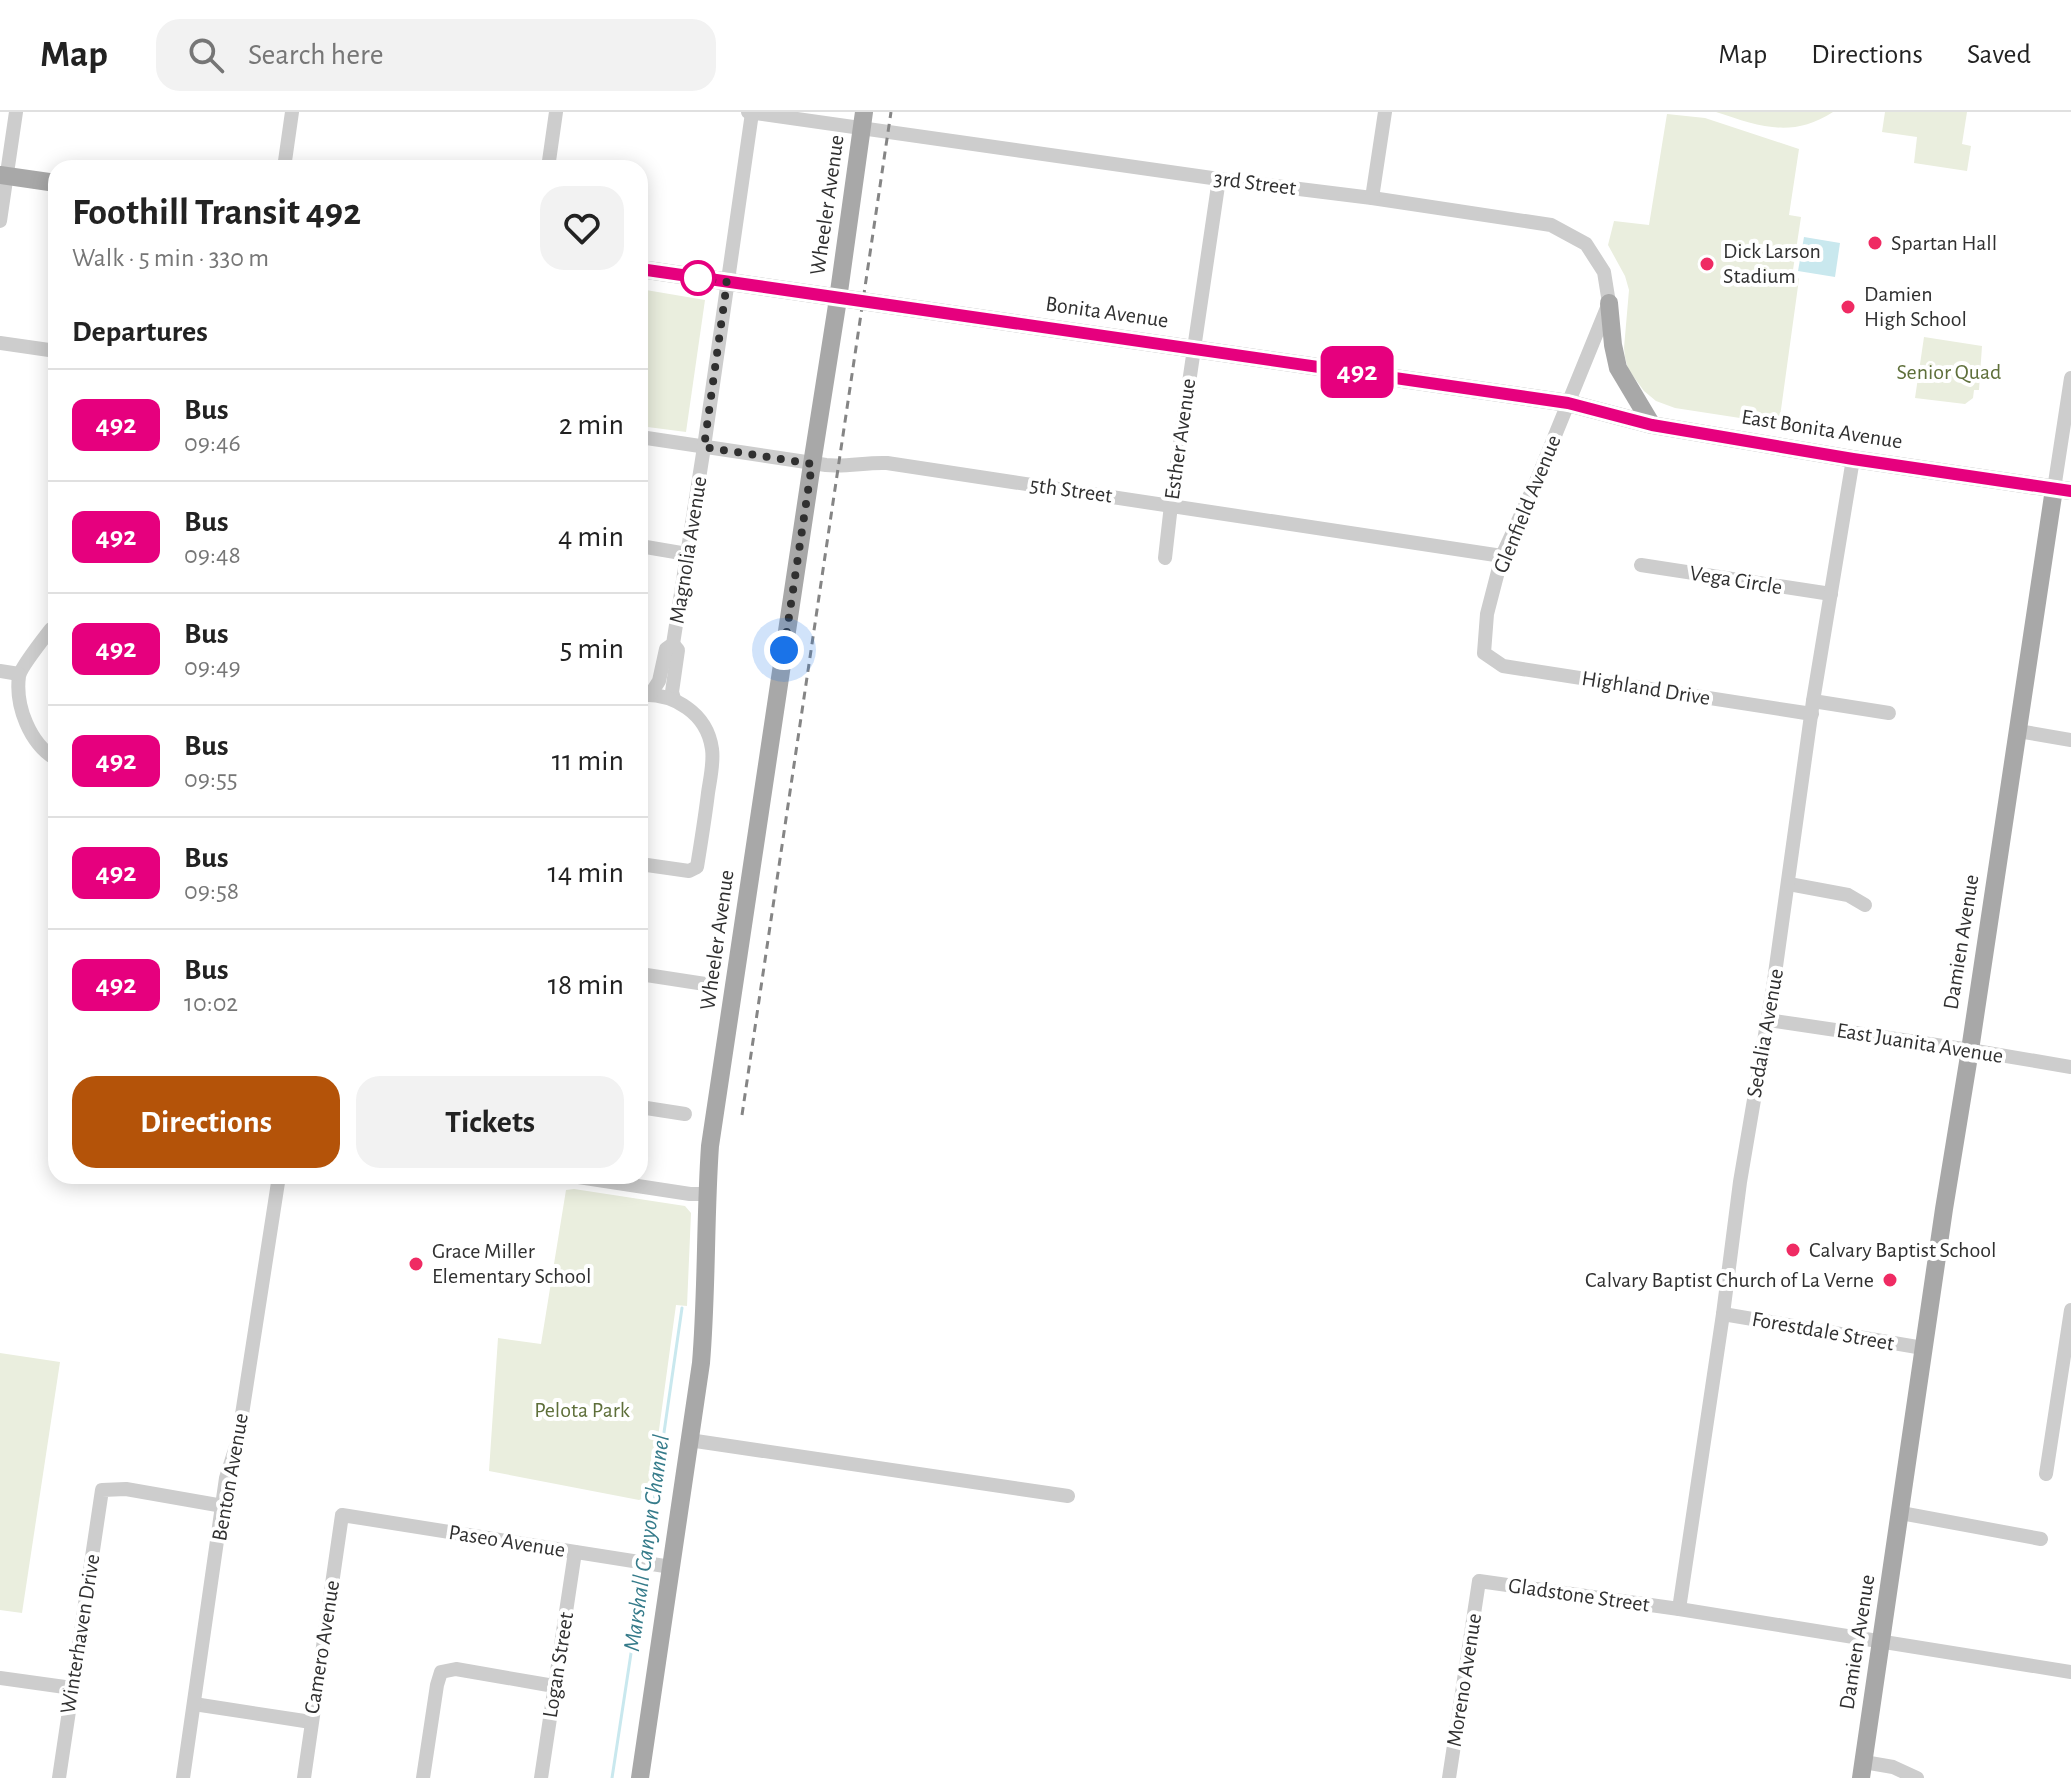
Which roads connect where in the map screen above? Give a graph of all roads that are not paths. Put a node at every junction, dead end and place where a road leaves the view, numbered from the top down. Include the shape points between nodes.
1 (16, 112) edge
2 (292, 112) edge
3 (556, 112) edge
4 (750, 112) edge
5 (1385, 112) edge
6 (862, 120) edge
7 (285, 160) edge
8 (549, 160) edge
9 (4, 176) edge
10 (1219, 179) junction
11 (48, 182) edge
12 (1372, 198) junction
13 (0, 221) edge
14 (648, 270) edge
15 (727, 282) junction
16 (838, 299) junction
17 (1609, 303) junction
18 (0, 343) edge
19 (1194, 349) junction
20 (48, 350) edge
21 (2071, 378) edge
22 (1568, 403) junction
23 (1652, 425) junction
24 (648, 438) edge
25 (704, 447) junction
26 (1853, 459) junction
27 (812, 464) junction
28 (2062, 490) edge
29 (1171, 505) junction
30 (648, 547) edge
31 (687, 554) junction
32 (1502, 556) junction
33 (1165, 558) dead end
34 (1641, 565) dead end
35 (1831, 594) junction
36 (48, 633) edge
37 (673, 644) junction
38 (1484, 653) joint
39 (0, 671) edge
40 (19, 674) junction
41 (648, 692) edge
42 (648, 695) edge
43 (674, 699) junction
44 (1812, 707) junction
45 (1889, 713) dead end
46 (2018, 731) junction
47 (2071, 740) edge
48 (48, 754) edge
49 (648, 865) edge
50 (1789, 884) junction
51 (1865, 905) dead end
52 (648, 975) edge
53 (705, 984) dead end
54 (1768, 1020) junction
55 (1970, 1050) junction
56 (2071, 1067) edge
57 (648, 1108) edge
58 (685, 1114) dead end
59 (278, 1184) edge
60 (624, 1184) edge
61 (707, 1194) junction
62 (2071, 1310) edge
63 (1723, 1314) junction
64 (1923, 1348) junction
65 (689, 1440) junction
66 (2046, 1474) dead end
67 (1068, 1496) dead end
68 (223, 1506) junction
69 (1901, 1513) junction
70 (342, 1515) joint
71 (2041, 1539) dead end
72 (575, 1552) junction
73 (671, 1567) junction
74 (1479, 1581) joint
75 (1679, 1609) junction
76 (1881, 1643) junction
77 (2071, 1672) edge
78 (0, 1678) edge
79 (554, 1686) junction
80 (72, 1688) junction
81 (194, 1704) junction
82 (311, 1722) junction
83 (1862, 1770) edge
84 (59, 1778) edge
85 (183, 1778) edge
86 (304, 1778) edge
87 (423, 1778) edge
88 (541, 1778) edge
89 (640, 1778) edge
90 (1449, 1778) edge
91 (1917, 1778) edge

1 - 9 street
2 - 7 street
3 - 8 street
4 - 6 street, 3rd Street
4 - 15 street, Magnolia Avenue
5 - 12 street
6 - 10 street, 3rd Street
6 - 16 main road, Wheeler Avenue
9 - 11 main road
9 - 13 street
10 - 12 street, 3rd Street
10 - 19 street, Esther Avenue
12 - 17 street, 3rd Street via 1551,225 1586,244 1604,272
14 - 15 main road, Bonita Avenue
15 - 16 main road, Bonita Avenue
15 - 25 street, Magnolia Avenue
16 - 19 main road, Bonita Avenue
16 - 27 main road, Wheeler Avenue
17 - 22 street
17 - 23 main road via 1618,368
18 - 20 street
19 - 22 main road, Bonita Avenue
19 - 29 street, Esther Avenue
21 - 28 street, Damien Avenue
22 - 23 main road, East Bonita Avenue
22 - 32 street, Glenfield Avenue
23 - 26 main road, East Bonita Avenue
24 - 25 street, 5th Street
25 - 27 street, 5th Street
25 - 31 street, Magnolia Avenue
26 - 28 main road, East Bonita Avenue
26 - 35 street, Sedalia Avenue
27 - 29 street, 5th Street via 887,463
27 - 61 main road, Wheeler Avenue
28 - 46 main road, Damien Avenue
29 - 32 street, 5th Street
29 - 33 street, Esther Avenue
30 - 31 street
31 - 37 street, Magnolia Avenue
32 - 38 street, Glenfield Avenue via 1487,614
34 - 35 street, Vega Circle
35 - 44 street, Sedalia Avenue
36 - 40 street
37 - 41 street, Magnolia Avenue via 666,649 659,681
37 - 43 street via 678,650
38 - 44 street, Highland Drive via 1503,666
39 - 40 street
40 - 48 street via 22,713
42 - 43 street
43 - 49 street via 705,727 712,749 697,867 689,871
44 - 45 street, Highland Drive
44 - 50 street, Sedalia Avenue
46 - 47 street
46 - 55 main road, Damien Avenue
50 - 51 street via 1848,895
50 - 54 street, Sedalia Avenue
52 - 53 street
54 - 55 street, East Juanita Avenue
54 - 63 street, Sedalia Avenue
55 - 56 street, East Juanita Avenue
55 - 64 main road, Damien Avenue
57 - 58 street
59 - 68 street, Benton Avenue
60 - 61 street
61 - 65 main road, Wheeler Avenue via 706,1304
62 - 66 street
63 - 64 street, Forestdale Street
63 - 75 street, Sedalia Avenue
64 - 69 main road, Damien Avenue
65 - 67 street
65 - 73 main road, Wheeler Avenue
68 - 80 street, Winterhaven Drive via 126,1489 102,1490
68 - 81 street, Benton Avenue
69 - 71 street
69 - 76 main road, Damien Avenue
70 - 72 street, Paseo Avenue
70 - 82 street, Camero Avenue
72 - 73 street, Paseo Avenue
72 - 79 street, Logan Street
73 - 89 main road, Wheeler Avenue
74 - 75 street, Gladstone Street
74 - 90 street, Moreno Avenue
75 - 76 street, Gladstone Street
76 - 77 street, Gladstone Street
76 - 83 main road, Damien Avenue
78 - 80 street
79 - 87 street via 456,1669 441,1672
79 - 88 street, Logan Street
80 - 84 street, Winterhaven Drive
81 - 82 street
81 - 85 street, Benton Avenue
82 - 86 street, Camero Avenue
83 - 91 street via 1893,1767

